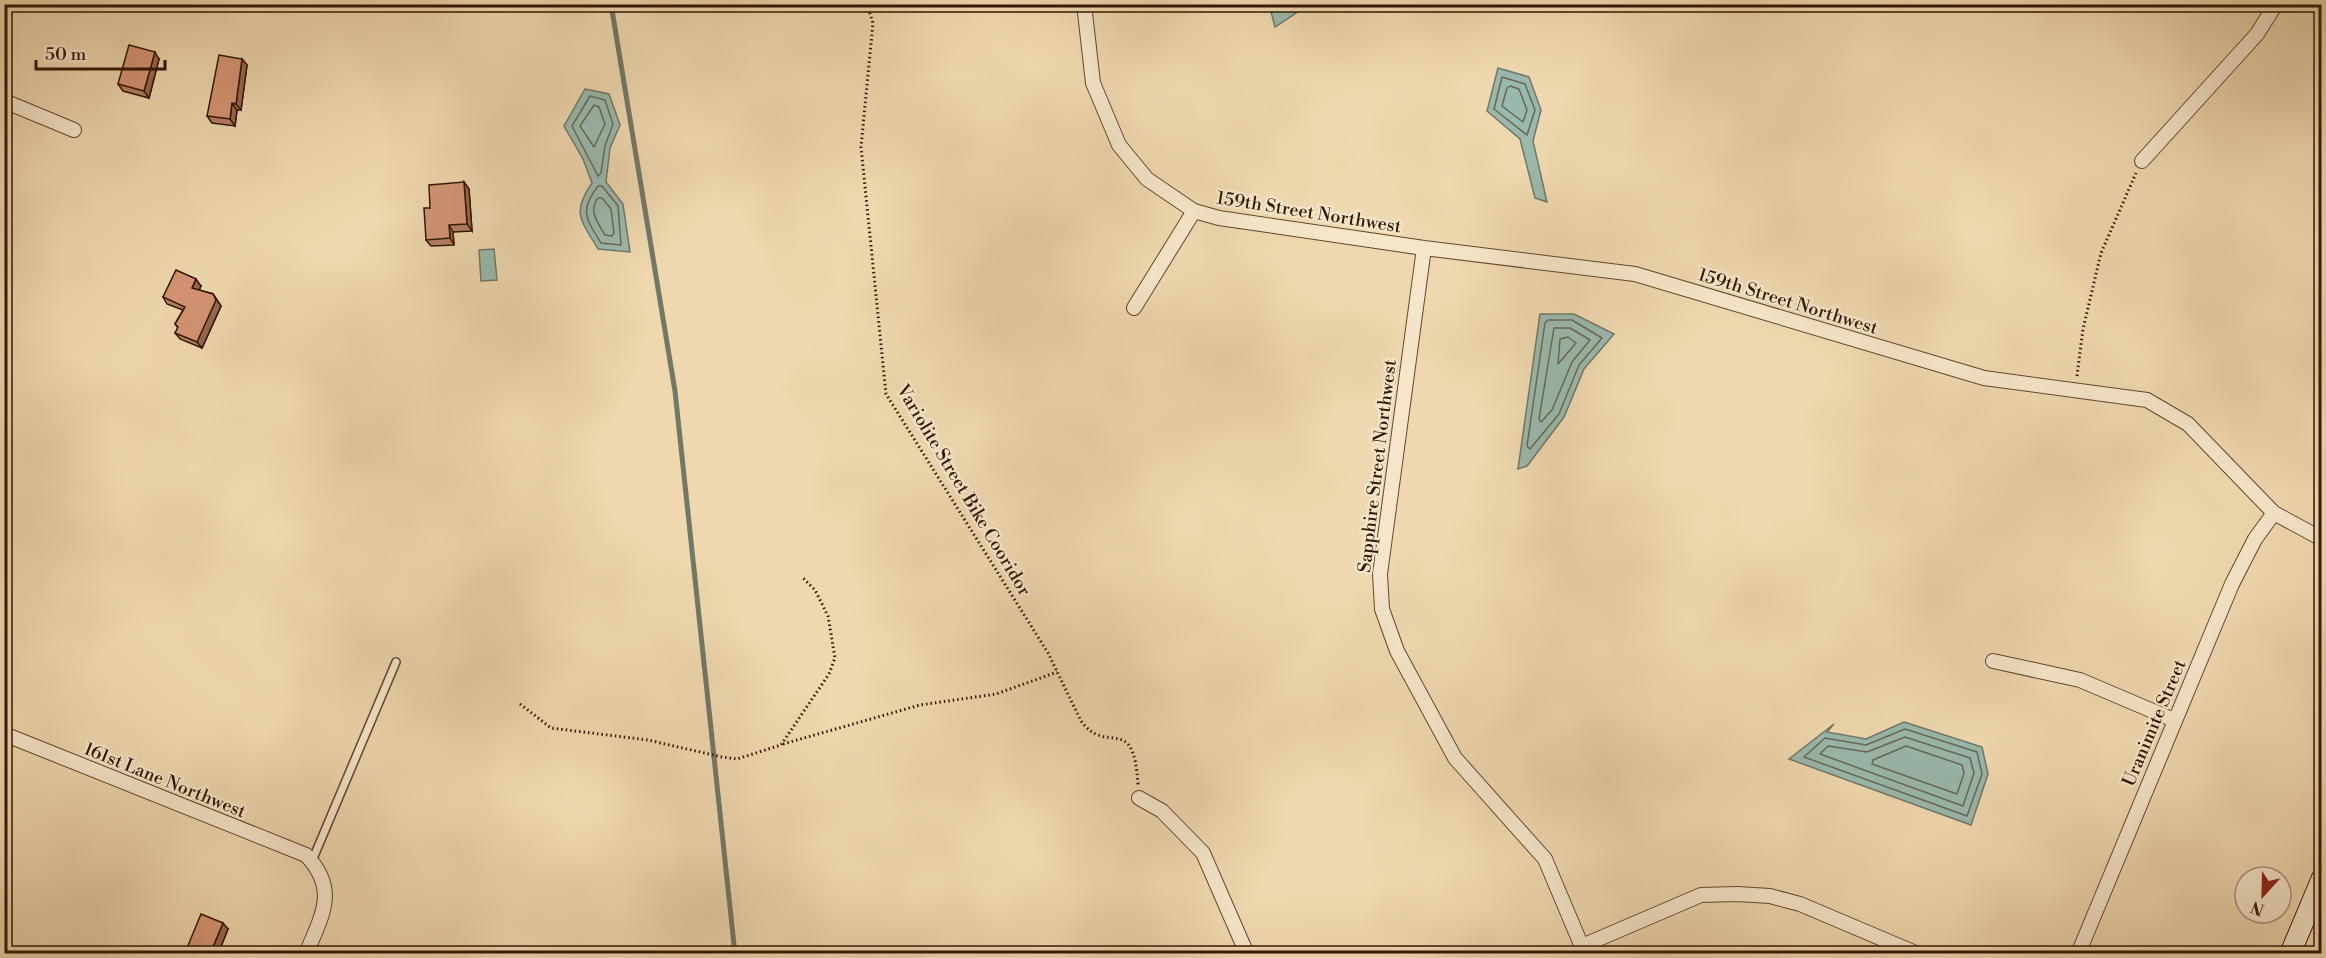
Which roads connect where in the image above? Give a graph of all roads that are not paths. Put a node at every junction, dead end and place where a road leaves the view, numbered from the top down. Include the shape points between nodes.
1 (1084, 4) edge
2 (2276, 4) edge
3 (4, 101) edge
4 (74, 130) dead end
5 (2142, 161) road end
6 (1194, 211) junction
7 (1424, 248) junction
8 (1134, 308) dead end
9 (2274, 513) junction
10 (2322, 539) edge
11 (1993, 661) dead end
12 (396, 662) dead end
13 (2174, 720) junction
14 (4, 734) edge
15 (1139, 798) road end
16 (312, 861) junction
17 (2322, 878) edge
18 (1583, 950) edge
19 (306, 954) edge
20 (1247, 954) edge
21 (1917, 954) edge
22 (2078, 954) edge
23 (2290, 954) edge

1 - 6 street, 159th Street Northwest via 1093,83 1119,145 1147,179
2 - 5 street via 2256,34
3 - 4 street
6 - 7 street, 159th Street Northwest
6 - 8 street
7 - 9 street, 159th Street Northwest via 1635,274 1984,378 2147,400 2188,424
7 - 18 street, Sapphire Street Northwest via 1380,574 1382,609 1397,651 1455,758 1545,859
9 - 10 street, 159th Street Northwest
9 - 13 street, Uranimite Street via 2255,539 2232,584
11 - 13 street via 2080,680
12 - 16 lane
13 - 22 street, Uranimite Street
14 - 16 street, 161st Lane Northwest via 306,855
15 - 20 street via 1162,811 1203,853
16 - 19 street via 326,886 322,915
17 - 23 street
18 - 21 street via 1701,896 1737,894 1770,896 1800,904

